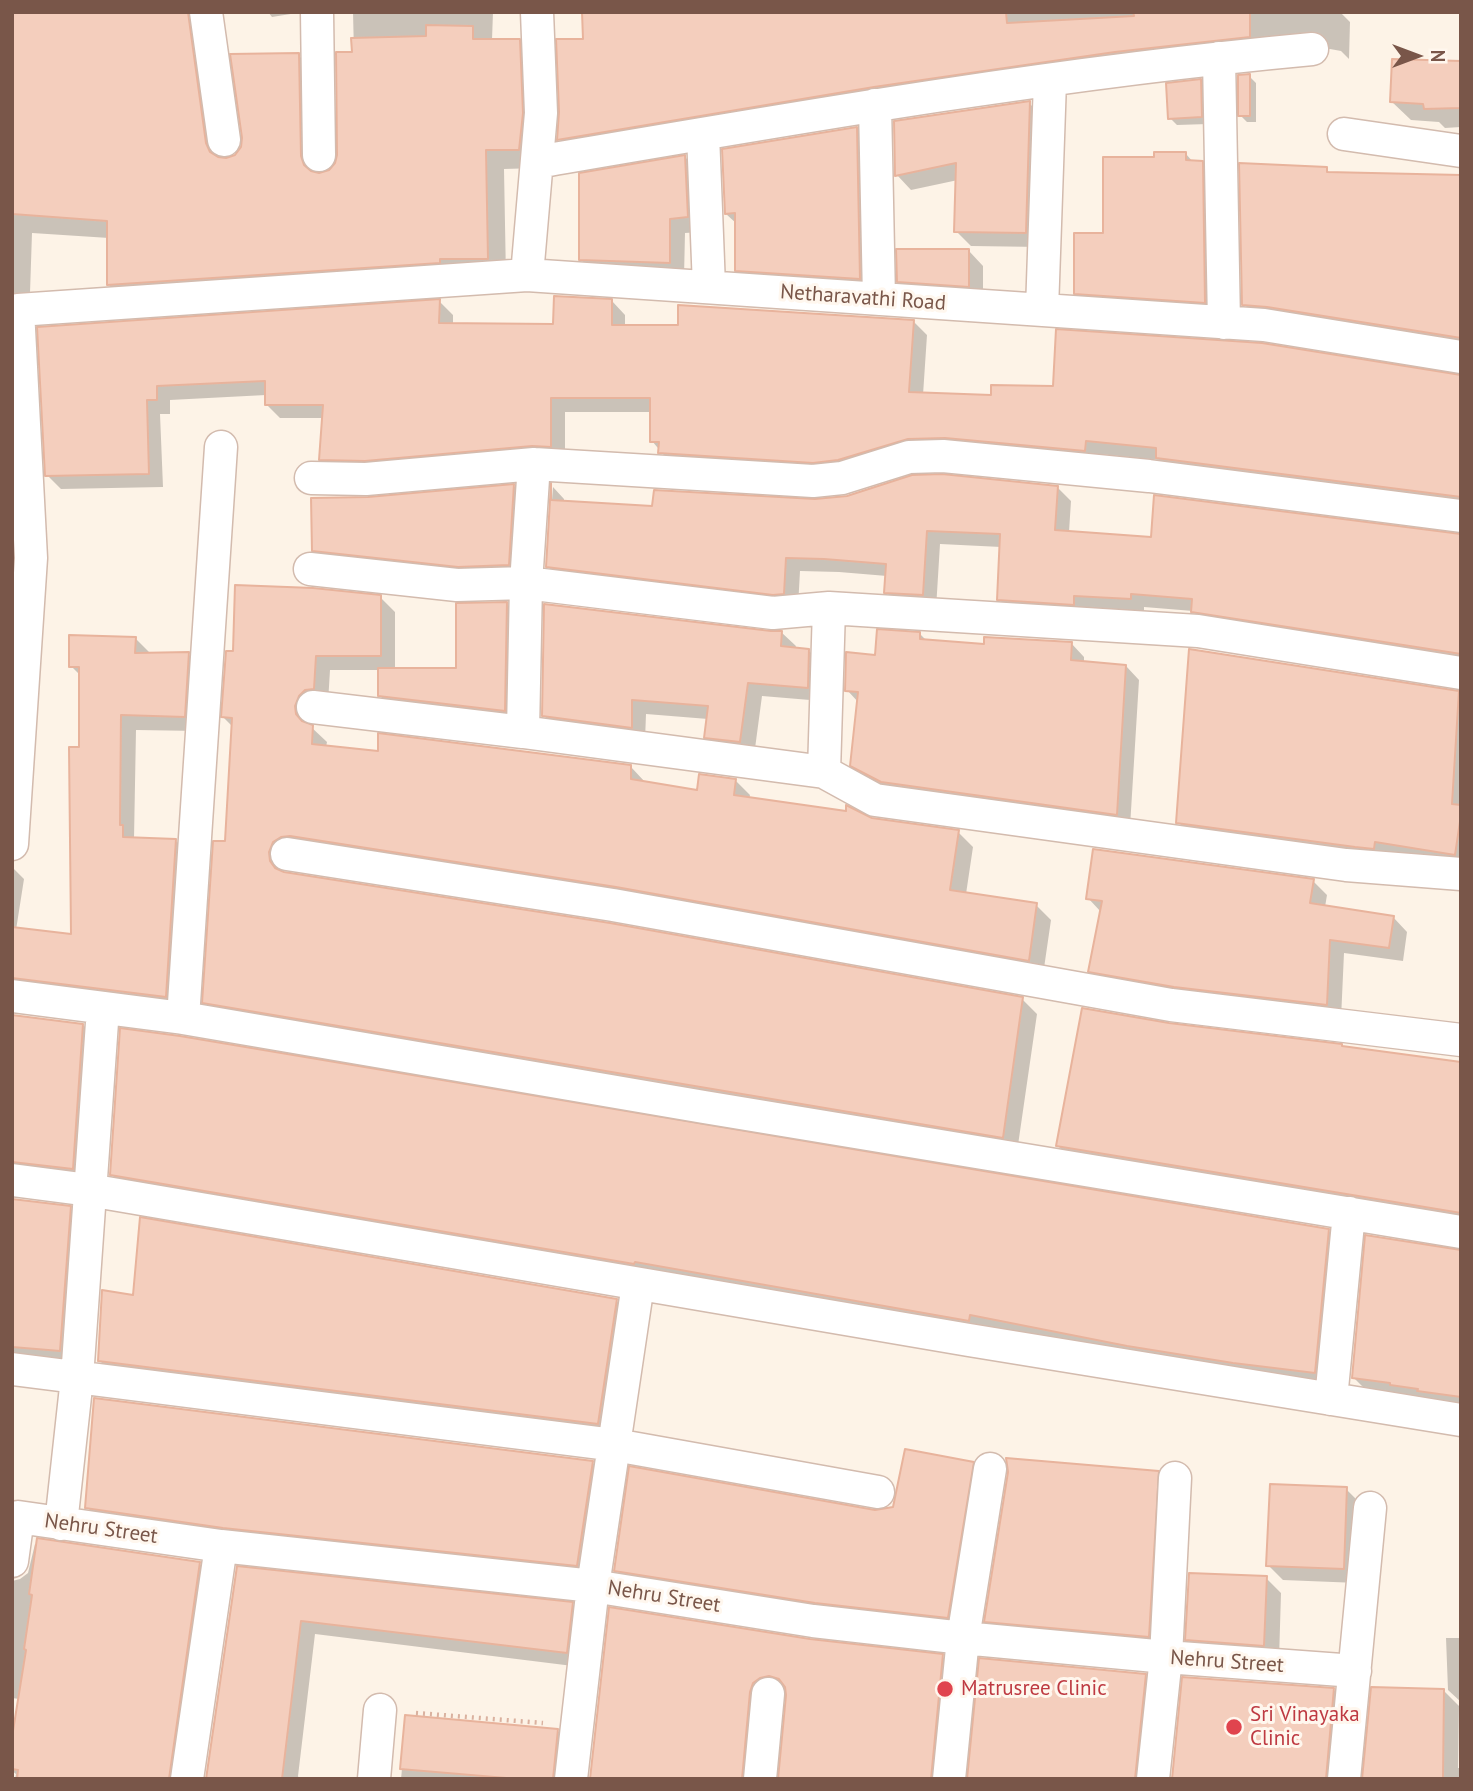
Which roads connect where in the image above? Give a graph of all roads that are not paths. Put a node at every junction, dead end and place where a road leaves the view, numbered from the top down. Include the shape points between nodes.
1 (206, 12) edge
2 (317, 12) edge
3 (537, 12) edge
4 (1312, 49) dead end
5 (1219, 58) junction
6 (1050, 81) junction
7 (875, 105) junction
8 (703, 134) junction
9 (1343, 134) dead end
10 (224, 141) dead end
11 (1461, 151) edge
12 (319, 155) dead end
13 (537, 162) junction
14 (527, 275) junction
15 (709, 287) junction
16 (879, 299) junction
17 (1042, 310) junction
18 (1224, 323) junction
19 (1461, 357) edge
20 (220, 447) dead end
21 (534, 464) junction
22 (311, 478) dead end
23 (1461, 516) edge
24 (310, 569) dead end
25 (526, 583) junction
26 (829, 608) junction
27 (1461, 673) edge
28 (313, 707) dead end
29 (523, 732) junction
30 (824, 772) junction
31 (12, 844) edge
32 (287, 854) dead end
33 (1461, 874) edge
34 (12, 996) edge
35 (103, 1008) junction
36 (183, 1018) junction
37 (1461, 1040) edge
38 (12, 1180) edge
39 (89, 1190) junction
40 (1349, 1213) junction
41 (1461, 1232) edge
42 (638, 1284) junction
43 (12, 1368) edge
44 (77, 1378) junction
45 (1331, 1399) junction
46 (1461, 1420) edge
47 (615, 1444) junction
48 (990, 1469) dead end
49 (1175, 1478) dead end
50 (878, 1492) dead end
51 (1370, 1508) dead end
52 (61, 1524) junction
53 (220, 1546) junction
54 (12, 1561) edge
55 (593, 1586) junction
56 (963, 1638) junction
57 (1166, 1657) junction
58 (1355, 1671) junction
59 (768, 1694) dead end
60 (380, 1710) road end
61 (187, 1779) edge
62 (374, 1779) edge
63 (570, 1779) edge
64 (760, 1779) edge
65 (949, 1779) edge
66 (1153, 1779) edge
67 (1344, 1779) edge

1 - 10 street
2 - 12 street
3 - 13 street via 541,113
4 - 5 street
5 - 6 street
5 - 18 street
6 - 7 street
6 - 17 street
7 - 8 street
7 - 16 street
8 - 13 street
8 - 15 street
9 - 11 street
13 - 14 street
14 - 15 street, Netharavathi Road
14 - 31 street, Netharavathi Road via 19,310 31,558
15 - 16 street, Netharavathi Road
16 - 17 street, Netharavathi Road
17 - 18 street, Netharavathi Road
18 - 19 street, Netharavathi Road via 1264,325
20 - 36 street
21 - 22 street via 366,479
21 - 23 street via 813,481 842,478 909,457 943,456 1149,476
21 - 25 street
24 - 25 street via 457,585
25 - 26 street via 773,613
25 - 29 street
26 - 27 street via 1198,631
26 - 30 street
28 - 29 street
29 - 30 street
30 - 33 street via 875,800 1346,865
32 - 37 street via 612,905 1171,1005
34 - 35 street
35 - 36 street
35 - 39 street
36 - 40 street
38 - 39 street
39 - 42 street
39 - 44 street
40 - 41 street
40 - 45 street
42 - 45 street
42 - 47 street
43 - 44 street
44 - 47 street
44 - 52 street
45 - 46 street
47 - 50 street
47 - 55 street
48 - 56 street
49 - 57 street
51 - 58 street
52 - 53 street, Nehru Street
52 - 54 street, Nehru Street via 18,1517
53 - 55 street, Nehru Street
53 - 61 street
55 - 56 street, Nehru Street via 813,1621
55 - 63 street
56 - 57 street, Nehru Street
56 - 65 street
57 - 58 street, Nehru Street
57 - 66 street
58 - 67 street
59 - 64 street
60 - 62 street

